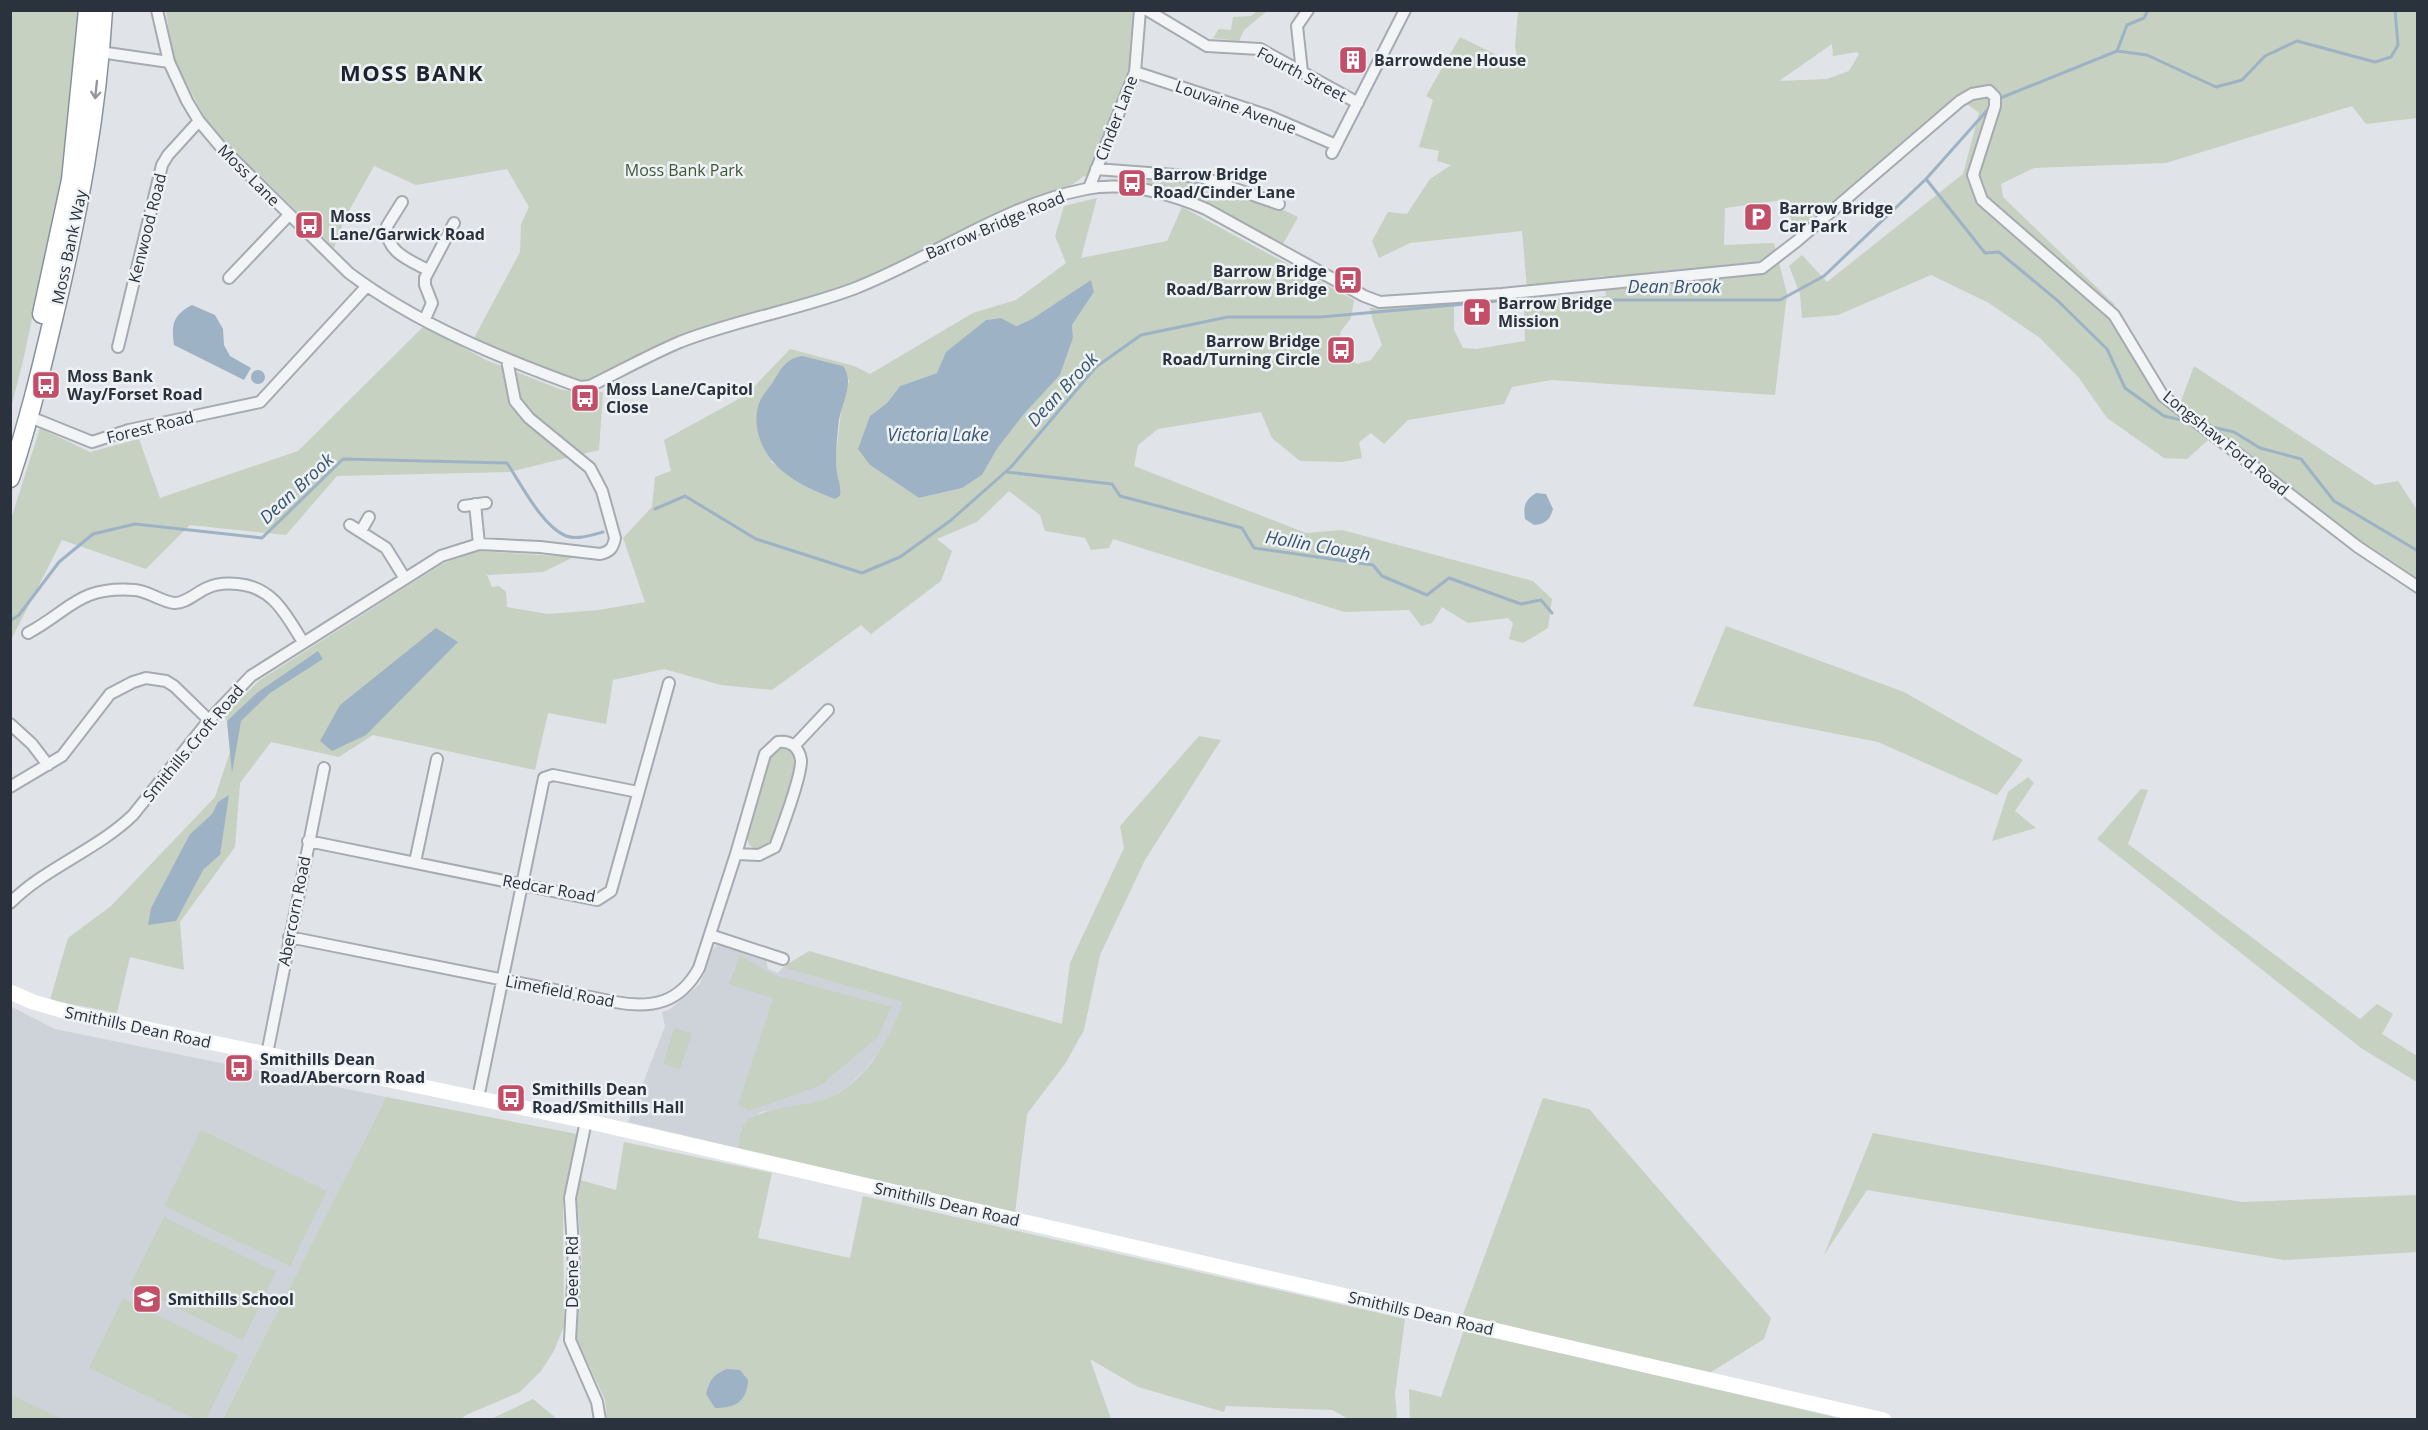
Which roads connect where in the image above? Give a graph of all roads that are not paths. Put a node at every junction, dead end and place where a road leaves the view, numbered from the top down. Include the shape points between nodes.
1 (88, 10) edge
2 (102, 10) edge
3 (157, 10) edge
4 (1140, 10) edge
5 (1147, 10) edge
6 (1308, 10) edge
7 (1405, 10) edge
8 (100, 52) junction
9 (169, 62) junction
10 (1135, 72) junction
11 (1302, 72) junction
12 (1358, 103) junction
13 (199, 121) junction
14 (1096, 169) junction
15 (1089, 188) junction
16 (1982, 200) joint
17 (402, 202) dead end
18 (1279, 204) dead end
19 (289, 215) junction
20 (454, 223) dead end
21 (428, 270) junction
22 (229, 278) dead end
23 (367, 286) junction
24 (425, 319) junction
25 (118, 347) dead end
26 (507, 360) junction
27 (30, 417) junction
28 (10, 439) edge
29 (10, 478) edge
30 (475, 504) dead end
31 (369, 517) dead end
32 (350, 525) dead end
33 (360, 531) junction
34 (479, 544) junction
35 (404, 577) junction
36 (2418, 587) edge
37 (31, 629) dead end
38 (303, 642) junction
39 (669, 682) dead end
40 (829, 710) dead end
41 (209, 720) junction
42 (10, 724) edge
43 (795, 745) junction
44 (437, 759) dead end
45 (48, 765) junction
46 (324, 768) dead end
47 (10, 787) edge
48 (638, 792) junction
49 (308, 841) junction
50 (736, 854) junction
51 (415, 862) junction
52 (521, 885) junction
53 (10, 903) edge
54 (710, 935) junction
55 (289, 937) junction
56 (783, 959) dead end
57 (503, 980) junction
58 (10, 992) edge
59 (267, 1054) junction
60 (478, 1098) junction
61 (586, 1120) junction
62 (600, 1419) edge
63 (1884, 1419) edge

1 - 28 highway, Moss Bank Way via 71,180 21,409
2 - 8 highway, Moss Bank Way
3 - 9 street, Moss Lane
4 - 10 street, Cinder Lane
5 - 11 street, Fourth Street via 1207,46 1260,49
6 - 11 street via 1297,26
7 - 12 street
8 - 9 street
8 -> 27 highway, Moss Bank Way via 76,222
9 - 13 street, Moss Lane
10 - 12 street, Louvaine Avenue via 1269,116 1334,149
10 - 14 street, Cinder Lane
11 - 12 street, Fourth Street
13 - 19 street, Moss Lane
13 - 25 street, Kenwood Road via 162,165
14 - 15 street, Cinder Lane
14 - 18 street via 1201,177
15 - 16 street, Barrow Bridge Road via 1141,189 1206,208 1380,302 1762,268 1960,101 1989,91 1995,97 1995,106 1974,175
15 - 26 street, Barrow Bridge Road via 1020,211 854,289 678,343 590,386 580,387
16 - 36 street, Longshaw Ford Road via 2114,315 2163,396 2358,547
17 - 21 street via 387,226 391,247
19 - 22 street
19 - 23 street, Moss Lane
20 - 21 street
21 - 24 street via 425,285 432,303
23 - 24 street, Moss Lane
23 - 27 street, Forest Road via 260,402 129,430 92,442
24 - 26 street, Moss Lane
26 - 34 street, Smithills Croft Road via 515,401 529,418 590,468 602,491 614,546 600,554
27 - 29 highway, Moss Bank Way
30 - 34 street
31 - 33 street
32 - 33 street
33 - 35 street via 386,548
34 - 35 street, Smithills Croft Road via 441,556
35 - 38 street, Smithills Croft Road
37 - 38 street via 92,593 137,590 174,603 208,587 233,583 261,590 273,599
38 - 41 street, Smithills Croft Road via 251,676
39 - 48 street, Redcar Road
40 - 43 street
41 - 45 street via 174,686 146,678 110,694 62,756
41 - 53 street, Smithills Croft Road via 119,828 26,888
42 - 45 street
43 - 50 street, Limefield Road via 784,741 768,749
43 - 50 street via 800,767 775,847 759,855
44 - 51 street
45 - 47 street
46 - 49 street, Abercorn Road
48 - 52 street, Redcar Road via 607,895 597,900
48 - 52 street via 553,775 544,778
49 - 51 street, Redcar Road
49 - 55 street, Abercorn Road
50 - 54 street, Limefield Road
51 - 52 street, Redcar Road
52 - 57 street
54 - 56 street
54 - 57 street, Limefield Road via 691,982 664,1001 647,1006
55 - 57 street, Limefield Road
55 - 59 street, Abercorn Road
57 - 60 street
58 - 59 street, Smithills Dean Road via 75,1014
59 - 60 street, Smithills Dean Road
60 - 61 street, Smithills Dean Road
61 - 62 street, Deene Rd via 570,1198 574,1265 570,1340 597,1402
61 - 63 street, Smithills Dean Road

